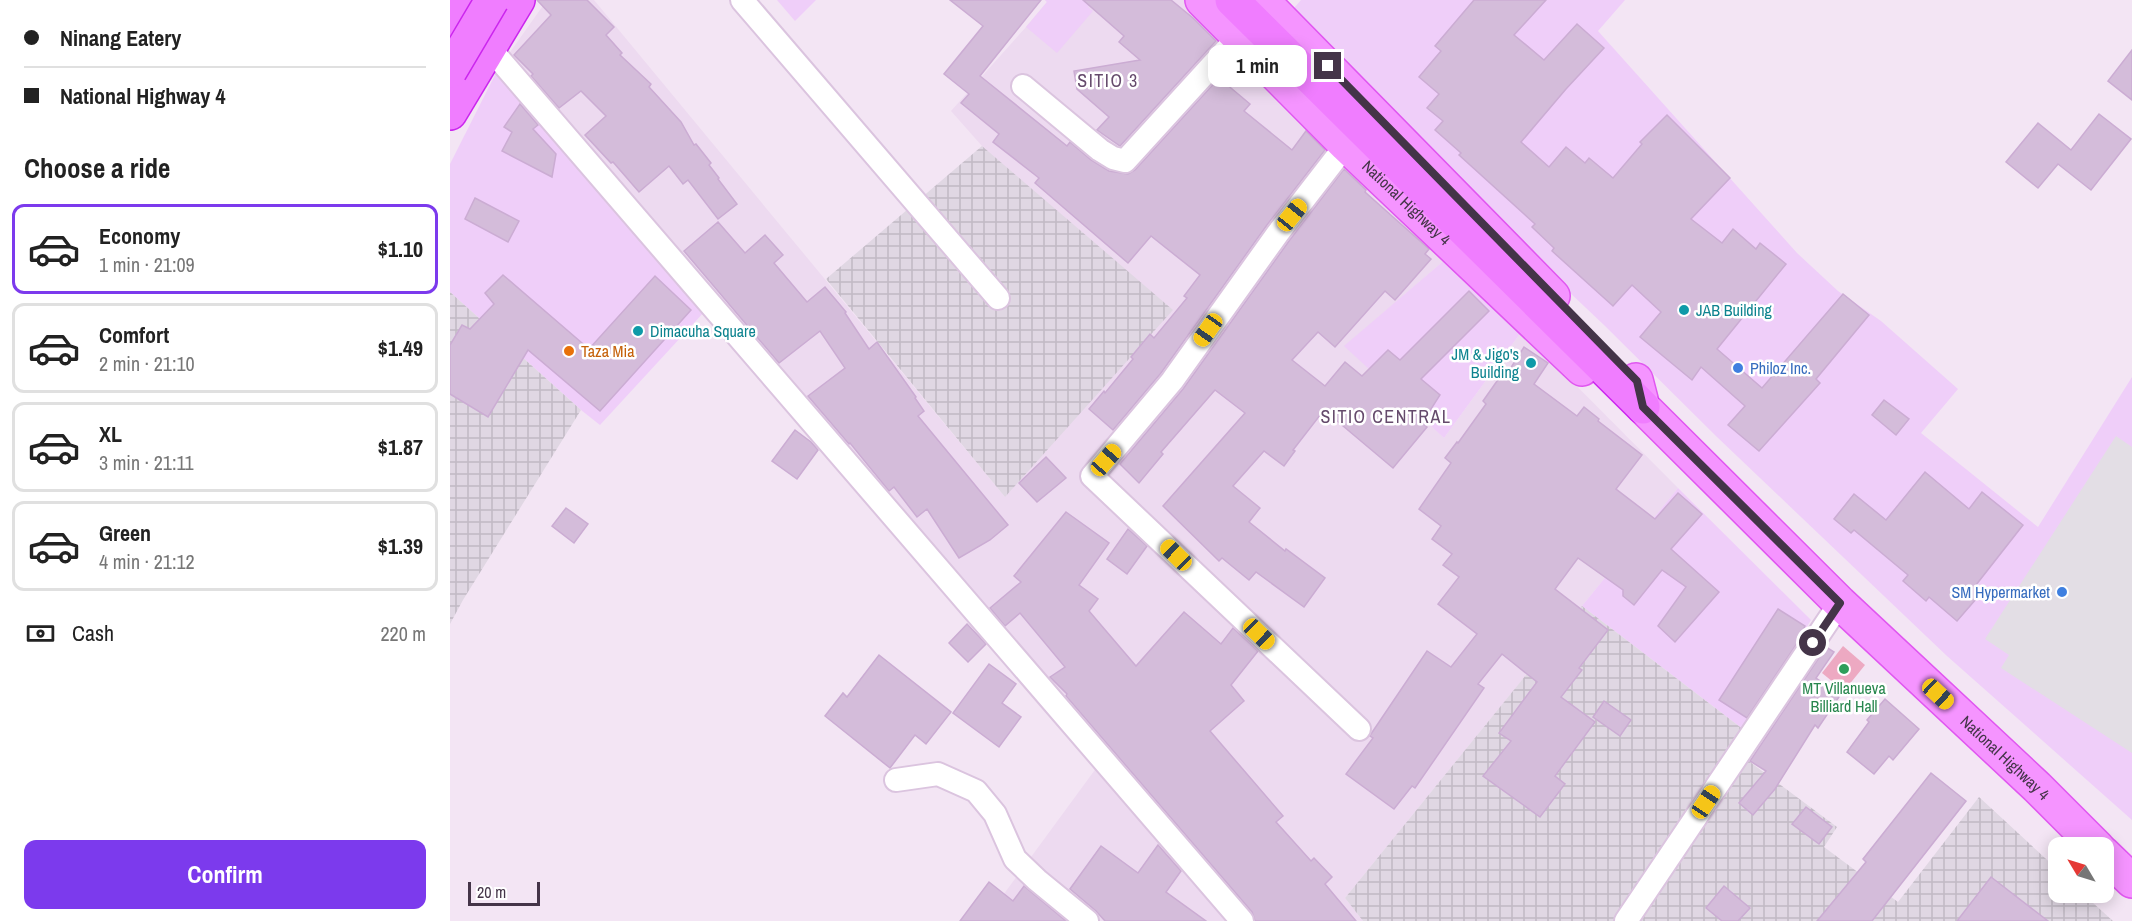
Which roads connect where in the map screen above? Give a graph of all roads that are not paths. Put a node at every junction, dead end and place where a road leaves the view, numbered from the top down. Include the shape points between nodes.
1 (492, 0) edge
2 (518, 0) edge
3 (742, 0) edge
4 (1202, 0) edge
5 (1232, 0) edge
6 (1262, 0) edge
7 (456, 10) edge
8 (1238, 37) junction
9 (489, 47) junction
10 (450, 71) edge
11 (1023, 86) dead end
12 (450, 113) edge
13 (1346, 145) junction
14 (998, 298) dead end
15 (1629, 404) junction
16 (1840, 603) junction
17 (1359, 729) dead end
18 (897, 780) dead end
19 (2087, 837) edge
20 (2114, 864) edge
21 (2132, 881) edge
22 (1087, 921) edge
23 (1242, 921) edge
24 (1626, 921) edge

1 - 10 highway, bridge
2 - 9 highway
3 - 14 street
4 - 8 main road, National Highway 4
5 - 15 highway
6 - 15 main road, National Highway 4 via 1637,381
7 - 9 street
8 - 11 street via 1125,161 1100,150
8 - 13 main road, National Highway 4
9 - 12 highway
9 - 23 street
13 - 15 main road, National Highway 4
13 - 17 street via 1172,381 1092,476
15 - 16 main road, National Highway 4
16 - 19 main road, National Highway 4
16 - 24 street
18 - 22 street via 938,774 976,791 995,814 1015,859
20 - 21 main road

